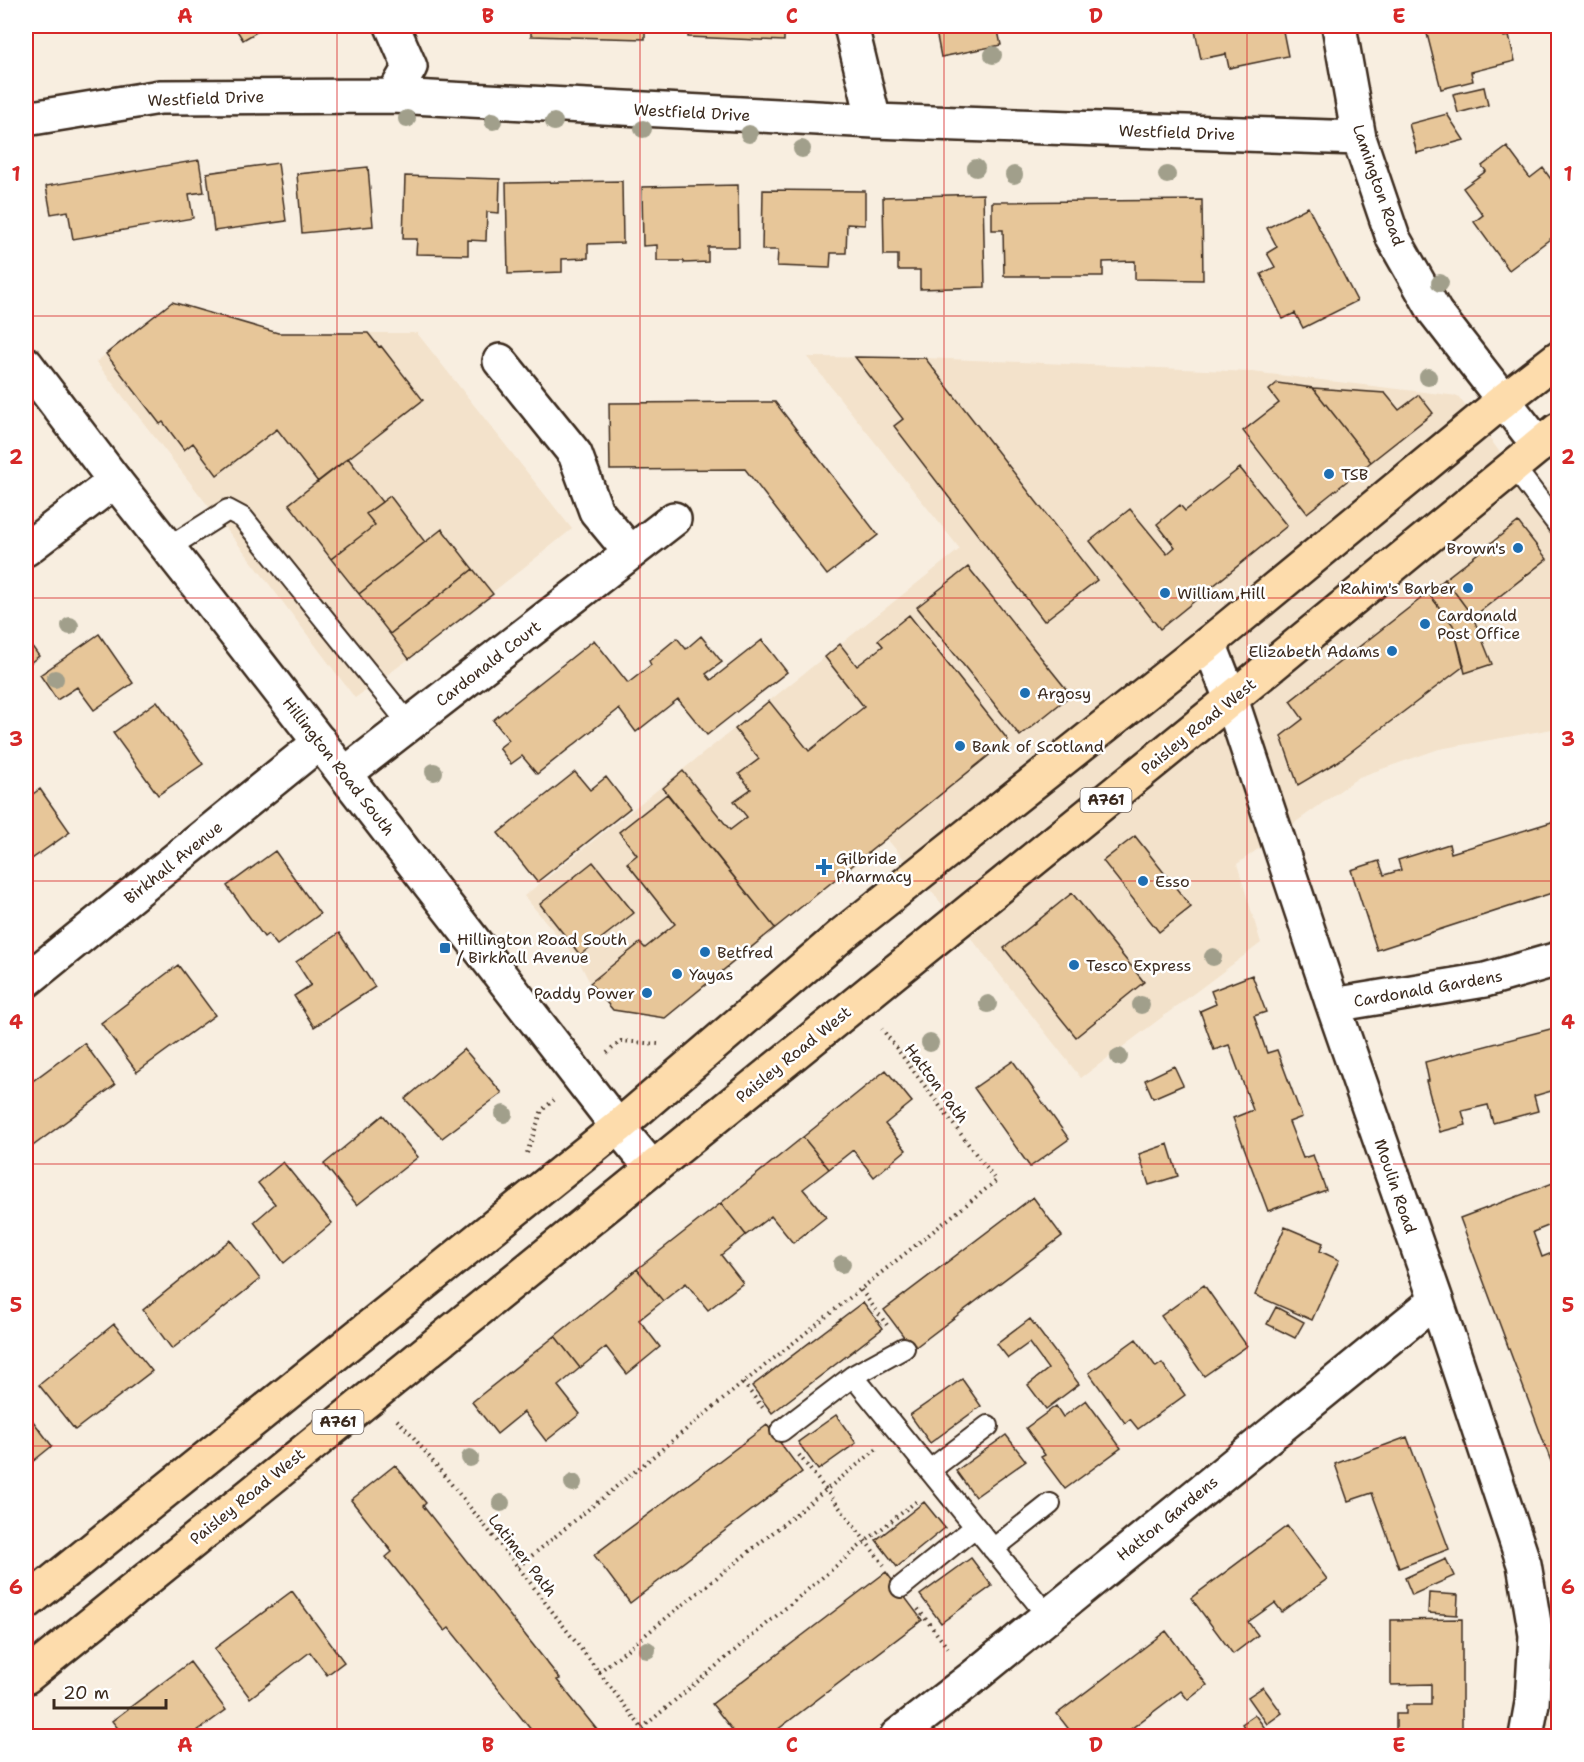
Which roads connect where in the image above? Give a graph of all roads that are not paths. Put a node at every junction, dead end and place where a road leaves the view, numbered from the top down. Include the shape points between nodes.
1 (393, 26) edge
2 (851, 26) edge
3 (1339, 26) edge
4 (393, 96) junction
5 (26, 119) edge
6 (874, 121) junction
7 (1359, 138) junction
8 (1558, 358) edge
9 (500, 361) dead end
10 (26, 364) edge
11 (1504, 400) junction
12 (1549, 438) edge
13 (1514, 467) junction
14 (115, 481) junction
15 (674, 519) dead end
16 (1558, 525) edge
17 (168, 548) junction
18 (26, 549) edge
19 (630, 552) junction
20 (1209, 643) junction
21 (1231, 699) junction
22 (409, 724) junction
23 (320, 742) junction
24 (345, 774) junction
25 (1558, 959) edge
26 (26, 981) edge
27 (1333, 1005) junction
28 (618, 1127) junction
29 (652, 1168) junction
30 (1436, 1300) junction
31 (904, 1348) road end
32 (853, 1376) junction
33 (988, 1426) dead end
34 (781, 1431) road end
35 (935, 1477) junction
36 (1050, 1504) dead end
37 (975, 1527) junction
38 (993, 1549) junction
39 (901, 1587) road end
40 (26, 1603) edge
41 (1047, 1615) junction
42 (26, 1677) edge
43 (897, 1737) edge
44 (1526, 1737) edge

1 - 4 street via 410,67
2 - 6 street
3 - 7 street, Lamington Road
4 - 5 street, Westfield Drive via 159,97
4 - 6 street, Westfield Drive
6 - 7 street, Westfield Drive
7 - 11 street, Lamington Road via 1393,238 1435,312
8 - 11 main road
9 - 19 street via 575,454 596,511
10 - 14 street, Hillington Road South
11 - 12 street, Lamington Road
11 - 20 main road
12 - 13 main road, Paisley Road West / A761
13 - 16 lane
13 - 21 main road, Paisley Road West / A761
14 - 17 street, Hillington Road South
14 - 18 street
15 - 19 street, Cardonald Court
17 - 22 lane via 228,510 243,518
17 - 23 street, Hillington Road South
19 - 22 street, Cardonald Court
20 - 21 street, Moulin Road
20 - 28 main road via 843,934
21 - 27 street, Moulin Road
21 - 29 main road, Paisley Road West / A761
22 - 24 street, Cardonald Court
23 - 24 street, Hillington Road South
23 - 26 street, Birkhall Avenue
24 - 28 street, Hillington Road South
25 - 27 street, Cardonald Gardens via 1485,980
27 - 30 street, Moulin Road
28 - 29 street, Hillington Road South
28 - 40 main road
29 - 42 main road, Paisley Road West / A761
30 - 41 street, Hatton Gardens
30 - 44 street, Moulin Road via 1524,1563 1536,1635
31 - 32 lane
32 - 34 lane
32 - 35 lane
33 - 35 lane
35 - 37 lane
36 - 38 lane
37 - 38 lane
37 - 39 lane
38 - 41 lane
41 - 43 street, Hatton Gardens

